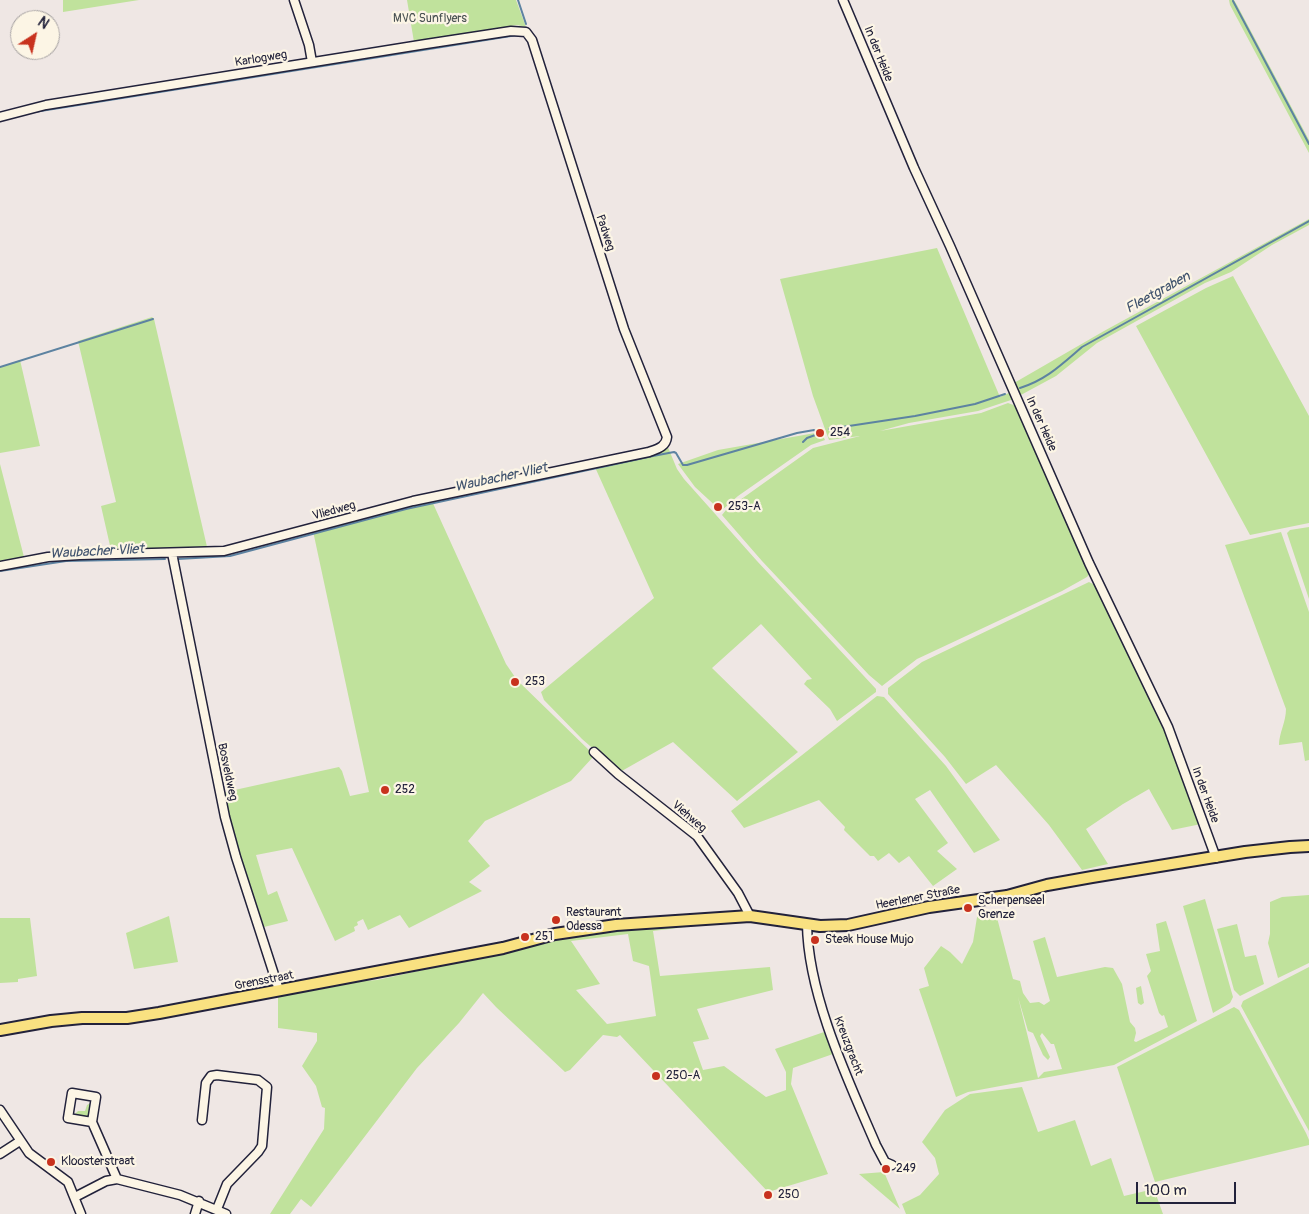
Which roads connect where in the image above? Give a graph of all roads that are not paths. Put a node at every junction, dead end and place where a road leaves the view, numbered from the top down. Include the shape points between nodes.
1 (294, 0) edge
2 (844, 0) edge
3 (526, 32) joint
4 (312, 62) junction
5 (0, 116) edge
6 (666, 441) joint
7 (172, 553) junction
8 (0, 566) edge
9 (594, 752) dead end
10 (1309, 846) edge
11 (1216, 858) junction
12 (750, 916) junction
13 (807, 924) junction
14 (531, 940) joint
15 (279, 990) junction
16 (0, 1030) edge
17 (0, 1110) edge
18 (202, 1120) dead end
19 (92, 1122) junction
20 (20, 1141) junction
21 (0, 1154) edge
22 (892, 1165) dead end
23 (117, 1179) junction
24 (74, 1197) junction
25 (199, 1201) junction
26 (216, 1209) junction
27 (81, 1214) edge
28 (195, 1214) edge
29 (226, 1214) edge

1 - 4 street
2 - 11 street, In der Heide via 907,152 1089,563 1168,727
3 - 4 street, Karlogweg via 511,31
3 - 6 street, Padweg via 532,40 624,328 665,430
4 - 5 street, Karlogweg
6 - 7 street, Vliedweg via 661,448 648,452 413,501 236,548 218,552
7 - 8 street, Vliedweg via 56,556
7 - 15 street, Bosveldweg via 225,816
9 - 12 street, Viehweg via 697,836 738,893
10 - 11 main road, Heerlener Straße
11 - 13 main road, Heerlener Straße via 1047,885 859,923 834,926
12 - 13 main road, Heerlener Straße
12 - 14 main road, Heerlener Straße via 616,924
13 - 22 street, Kreuzgracht via 807,939 822,1008 879,1150 885,1162
14 - 15 main road, Grensstraat
15 - 16 main road, Grensstraat via 127,1018 50,1021
17 - 20 street
18 - 26 street via 206,1083 211,1076 258,1080 267,1087 262,1146 228,1184
19 - 19 street via 68,1118 72,1093 96,1097
19 - 23 street
20 - 21 street
20 - 24 street via 34,1158 59,1176
23 - 24 street
23 - 25 street
24 - 27 street
25 - 26 street
25 - 28 street
26 - 29 street

